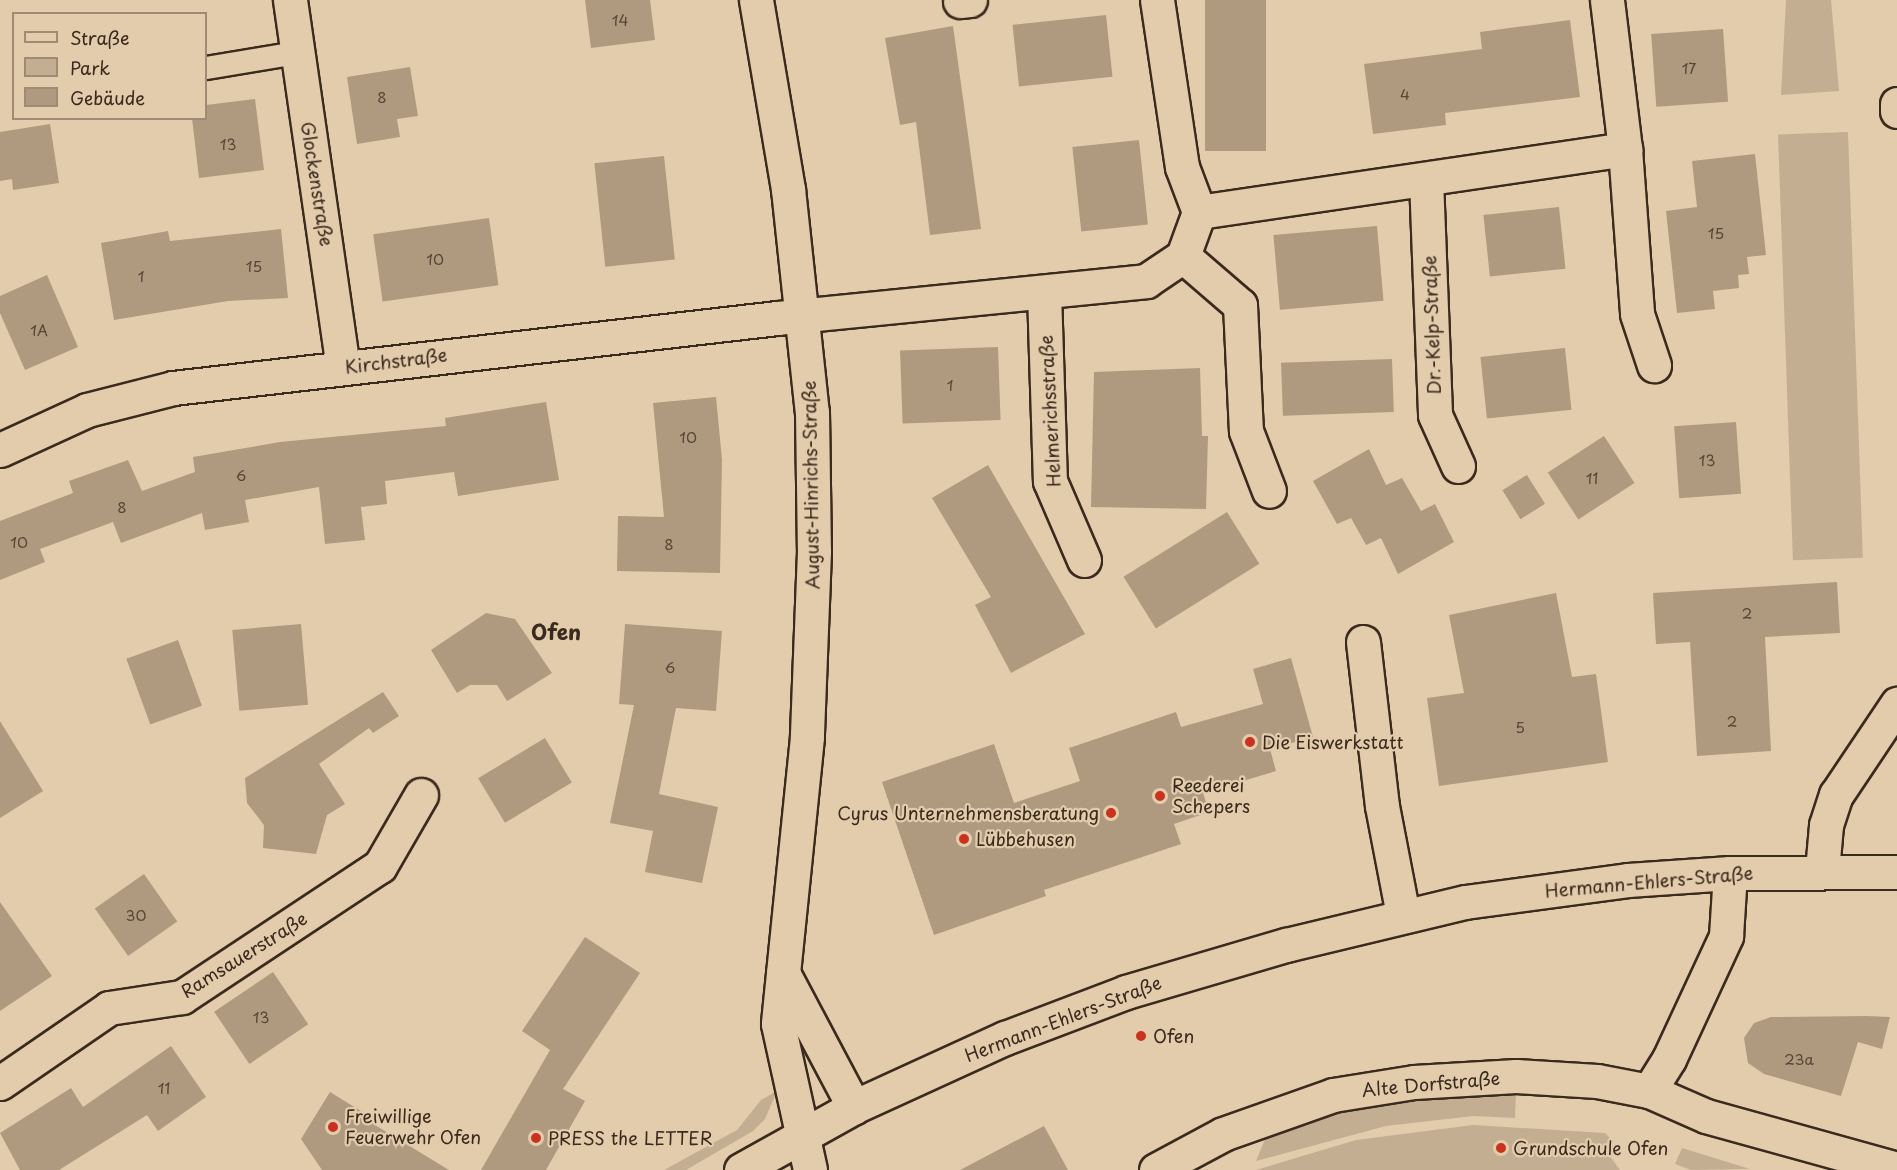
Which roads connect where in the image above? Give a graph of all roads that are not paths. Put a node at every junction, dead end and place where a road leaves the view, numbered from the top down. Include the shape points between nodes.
1 (290, 0) edge
2 (756, 0) edge
3 (1156, 0) edge
4 (1607, 0) edge
5 (297, 53) junction
6 (207, 68) edge
7 (1897, 105) edge
8 (1897, 111) edge
9 (1625, 149) junction
10 (1426, 179) junction
11 (1199, 212) junction
12 (1183, 256) junction
13 (1044, 292) junction
14 (803, 316) junction
15 (1654, 365) dead end
16 (344, 367) junction
17 (0, 450) edge
18 (1458, 466) dead end
19 (1269, 491) dead end
20 (1084, 560) dead end
21 (1363, 642) dead end
22 (1897, 704) edge
23 (421, 795) dead end
24 (1822, 871) junction
25 (1897, 872) edge
26 (1730, 873) junction
27 (1403, 915) junction
28 (783, 973) junction
29 (0, 1083) edge
30 (1649, 1091) junction
31 (854, 1107) junction
32 (802, 1135) junction
33 (1897, 1169) edge
34 (741, 1170) edge
35 (810, 1170) edge
36 (1156, 1170) edge

1 - 5 street, Glockenstraße
2 - 14 street, August-Hinrichs-Straße via 788,189
3 - 11 street via 1184,176
4 - 9 street
5 - 6 lane
5 - 16 street, Glockenstraße
7 - 8 street
9 - 10 street
9 - 15 street via 1636,315
10 - 11 street
10 - 18 street, Dr.-Kelp-Straße via 1435,415
11 - 12 street
12 - 13 street via 1146,281
12 - 19 street via 1240,305 1246,431
13 - 14 street
13 - 20 street, Helmerichsstraße via 1050,481
14 - 16 street, Kirchstraße
14 - 28 street, August-Hinrichs-Straße via 814,480 811,669
16 - 17 street, Kirchstraße via 130,397 53,423
21 - 27 street via 1382,806
22 - 24 street via 1836,795 1826,825
23 - 29 street, Ramsauerstraße via 380,866 182,997 109,1008
24 - 25 street, Hermann-Ehlers-Straße
24 - 26 street, Hermann-Ehlers-Straße
26 - 27 street, Hermann-Ehlers-Straße via 1547,890
26 - 30 street via 1726,936 1669,1059
27 - 31 street, Hermann-Ehlers-Straße via 1126,992 1005,1038
28 - 31 street
28 - 32 street, August-Hinrichs-Straße via 778,1024
30 - 33 street, Alte Dorfstraße via 1706,1116
30 - 36 street, Alte Dorfstraße via 1598,1081 1516,1076 1378,1086 1285,1109 1224,1134
31 - 32 street, Hermann-Ehlers-Straße
32 - 34 street, Hermann-Ehlers-Straße
32 - 35 street

